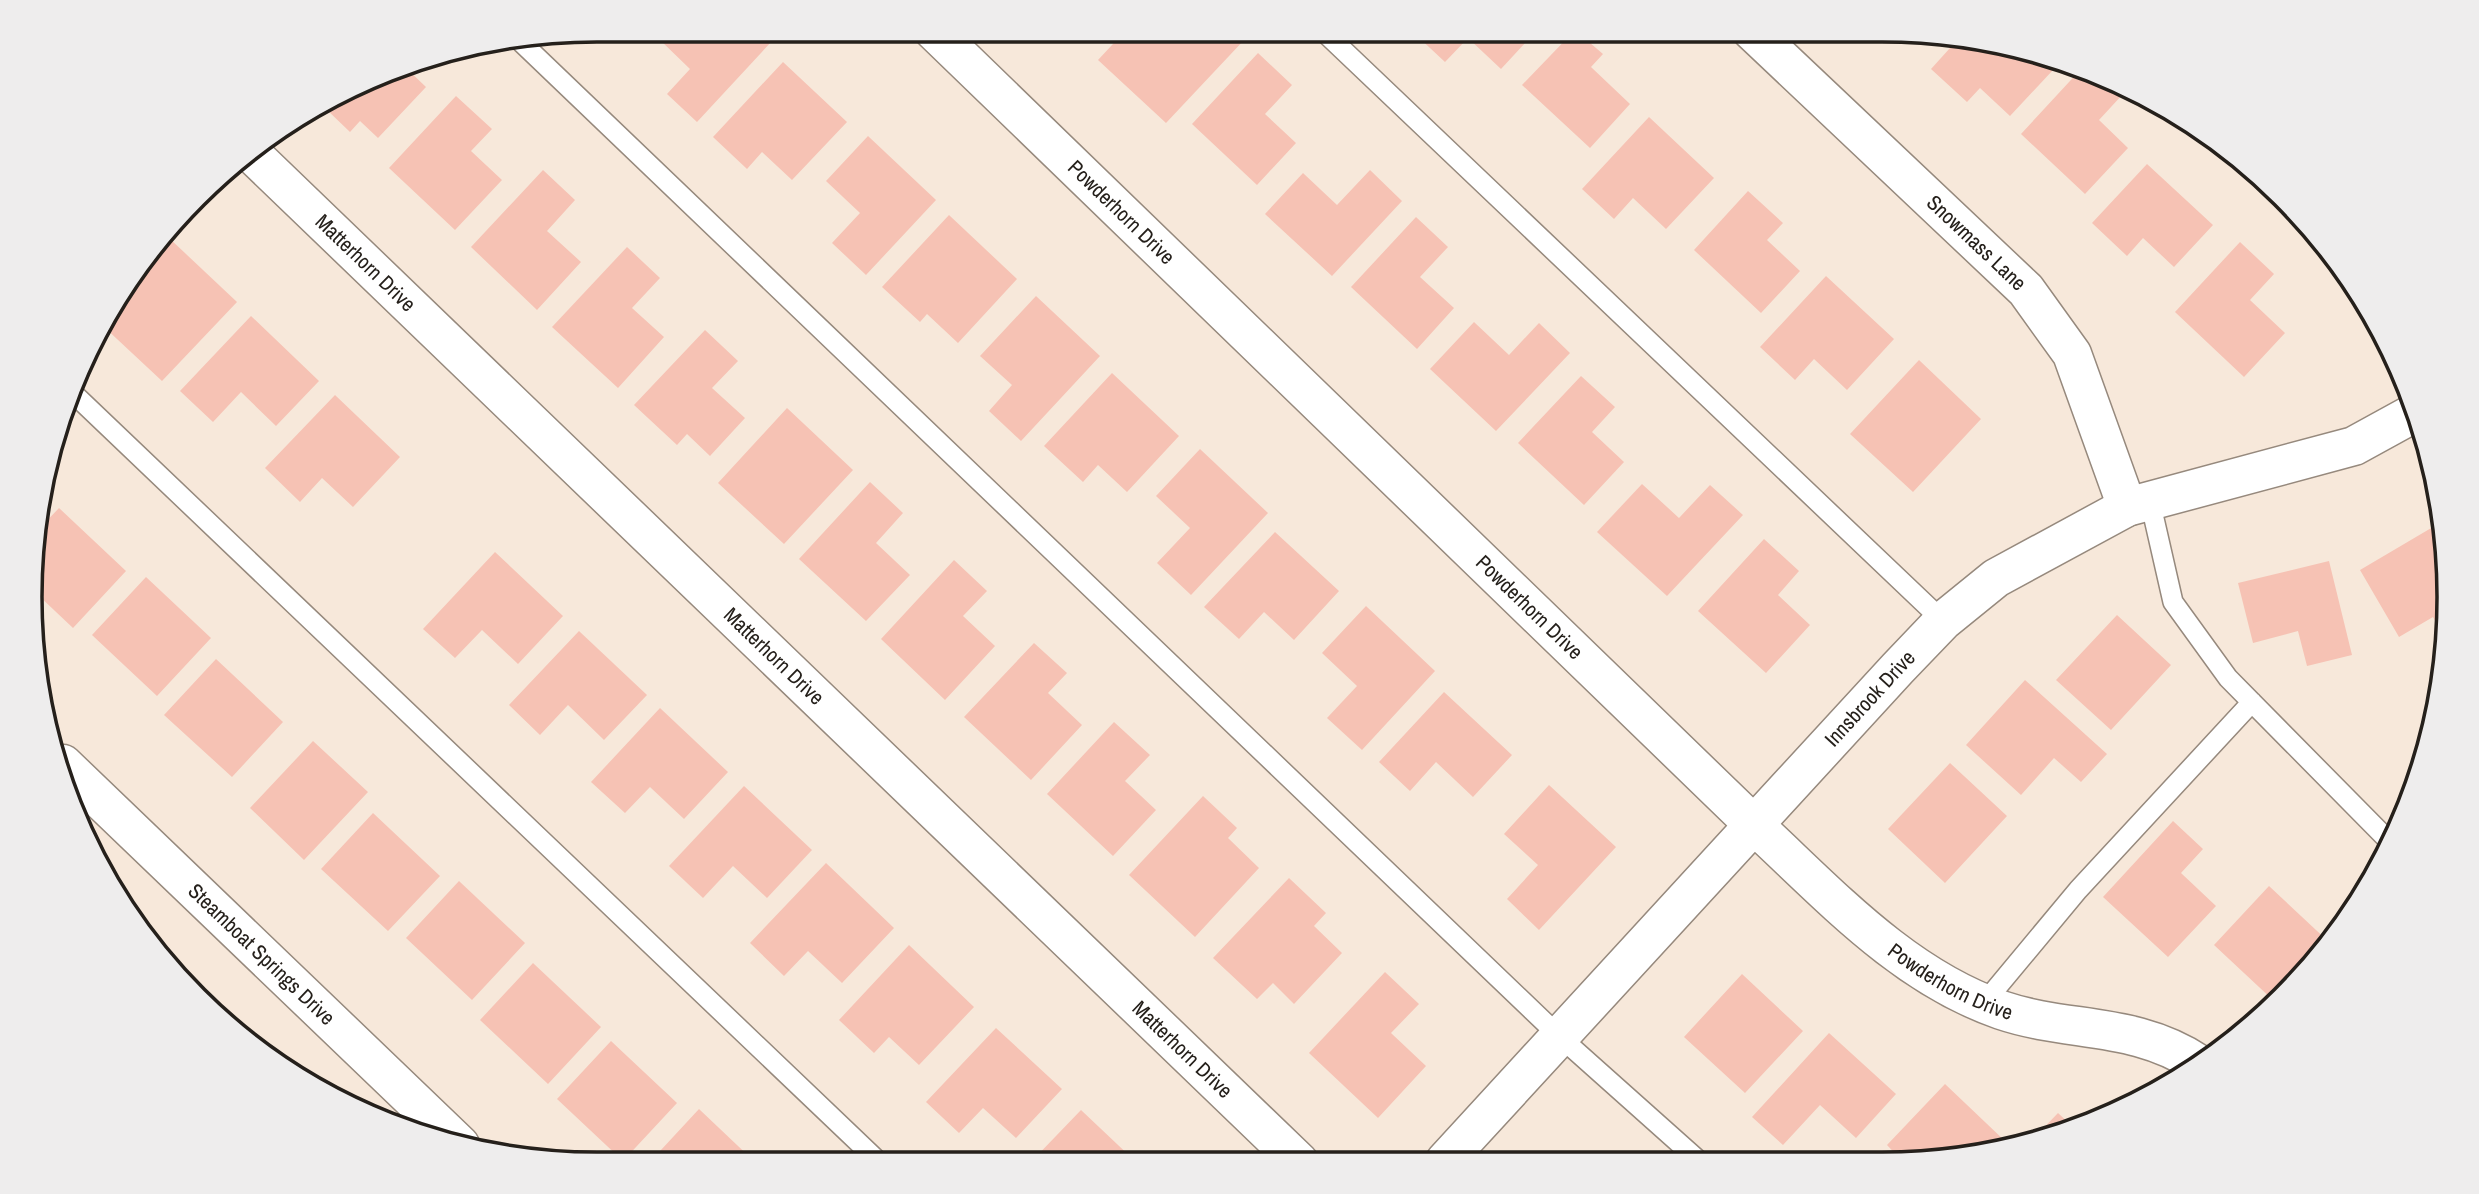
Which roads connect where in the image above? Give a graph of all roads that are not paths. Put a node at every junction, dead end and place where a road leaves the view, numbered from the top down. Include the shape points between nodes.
1 (945, 42) edge
2 (1335, 42) edge
3 (1764, 42) edge
4 (525, 47) edge
5 (257, 159) edge
6 (79, 399) edge
7 (2407, 417) edge
8 (2139, 504) junction
9 (1942, 621) junction
10 (2252, 702) junction
11 (70, 770) edge
12 (1753, 824) junction
13 (2383, 835) edge
14 (1983, 1003) junction
15 (1559, 1036) junction
16 (2189, 1058) edge
17 (444, 1130) edge
18 (868, 1152) edge
19 (1289, 1152) edge
20 (1453, 1152) edge
21 (1689, 1152) edge

1 - 12 street, Powderhorn Drive
2 - 9 lane
3 - 8 street, Snowmass Lane via 2026,290 2072,354
4 - 15 lane
5 - 19 street, Matterhorn Drive
6 - 18 lane
7 - 8 street, Innsbrook Drive via 2354,446
8 - 9 street, Innsbrook Drive via 1996,578
8 - 10 lane via 2173,602 2228,678
9 - 12 street, Innsbrook Drive
10 - 13 lane
10 - 14 lane via 2078,890
11 - 17 street, Steamboat Springs Drive
12 - 14 street, Powderhorn Drive via 1882,944 1949,990
12 - 15 street, Innsbrook Drive
14 - 16 street, Powderhorn Drive via 2056,1023 2096,1026 2150,1039
15 - 20 street, Innsbrook Drive
15 - 21 lane

